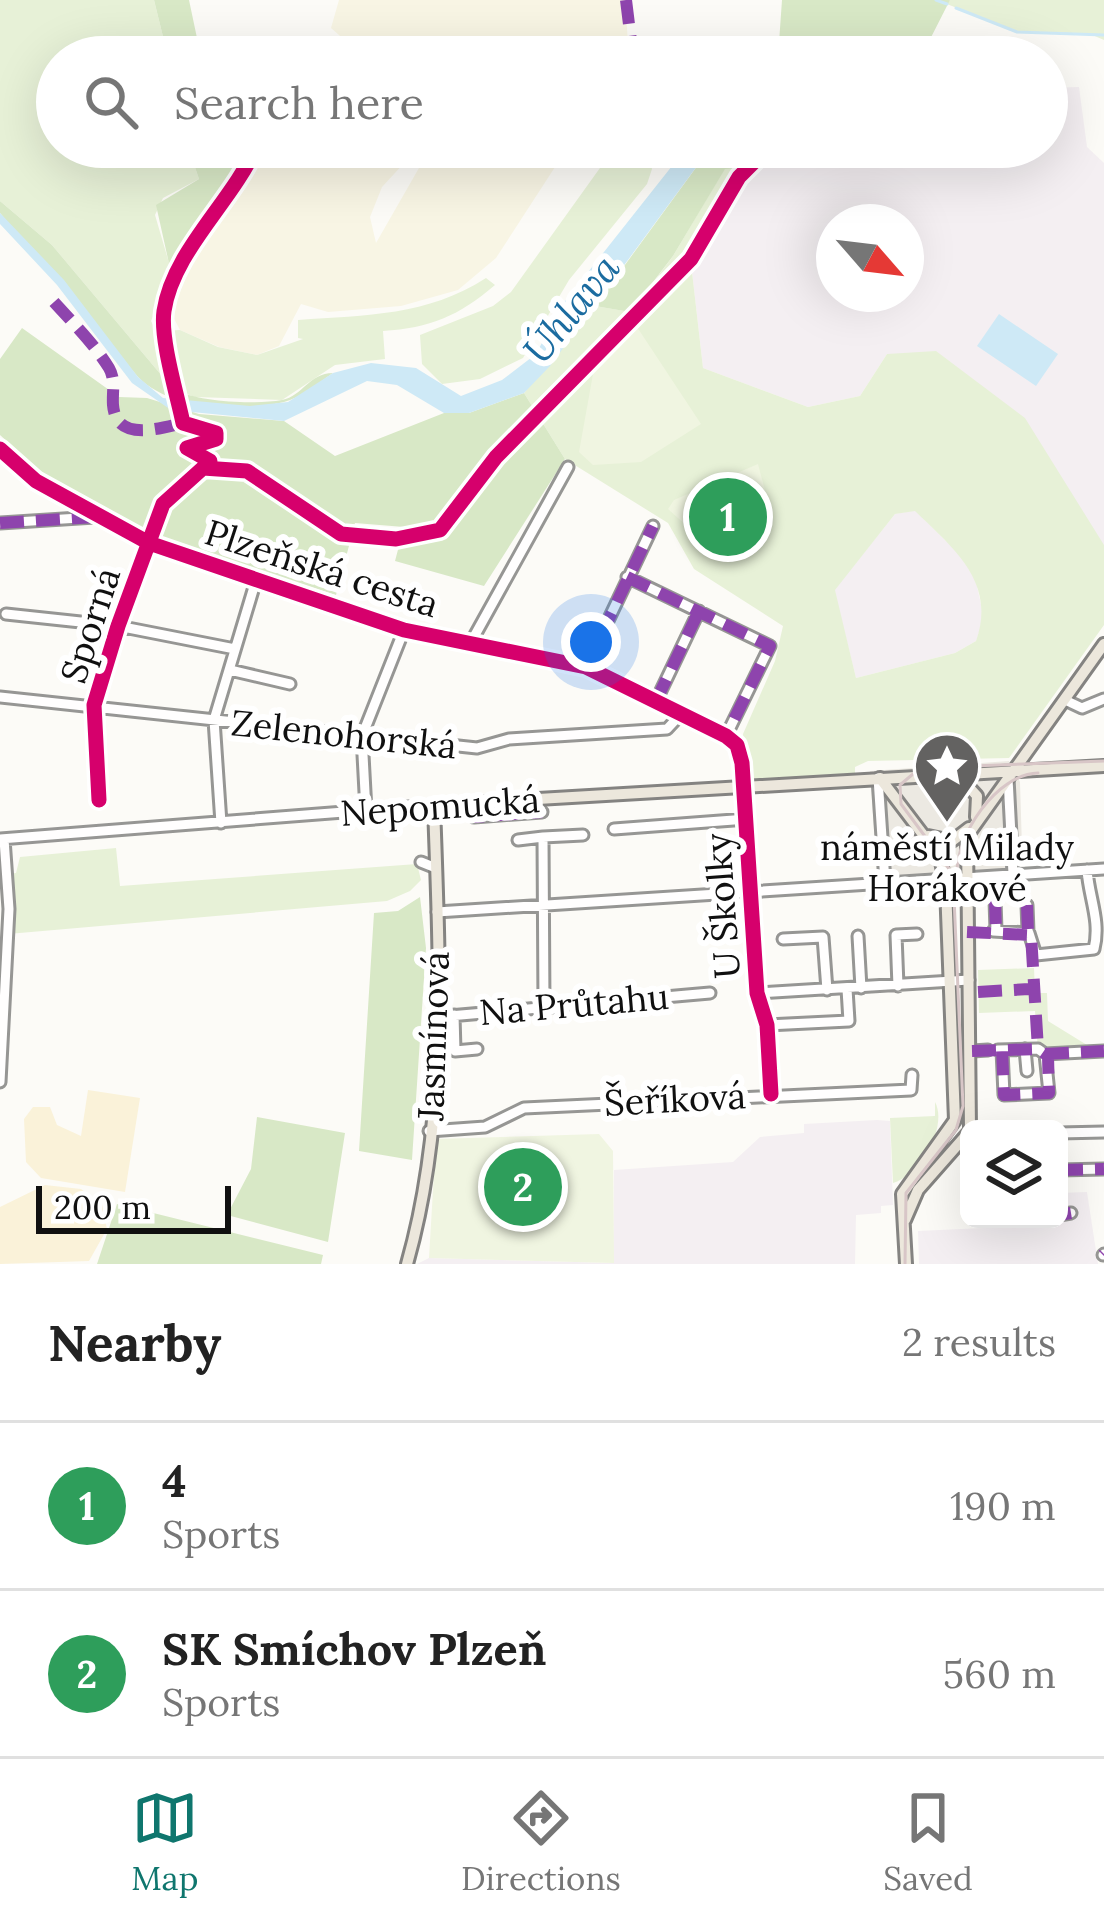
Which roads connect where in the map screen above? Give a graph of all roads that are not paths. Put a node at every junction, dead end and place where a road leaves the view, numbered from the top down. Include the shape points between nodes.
1 (0, 449) edge
2 (568, 467) dead end
3 (95, 517) junction
4 (0, 523) edge
5 (652, 526) dead end
6 (149, 543) junction
7 (256, 577) junction
8 (627, 577) junction
9 (699, 611) junction
10 (6, 614) dead end
11 (118, 626) junction
12 (404, 631) junction
13 (470, 644) junction
14 (1104, 644) edge
15 (235, 649) junction
16 (586, 667) junction
17 (230, 670) junction
18 (290, 684) dead end
19 (0, 697) edge
20 (1104, 699) edge
21 (1065, 700) junction
22 (656, 701) junction
23 (94, 705) junction
24 (681, 714) junction
25 (214, 720) junction
26 (1040, 733) junction
27 (362, 736) junction
28 (726, 736) junction
29 (1104, 766) edge
30 (1048, 768) junction
31 (1010, 772) junction
32 (956, 773) junction
33 (899, 776) junction
34 (879, 778) junction
35 (744, 786) junction
36 (891, 791) junction
37 (99, 800) dead end
38 (434, 806) junction
39 (474, 810) junction
40 (366, 811) junction
41 (542, 812) dead end
42 (747, 819) junction
43 (973, 822) junction
44 (221, 823) junction
45 (614, 829) dead end
46 (920, 830) junction
47 (583, 835) dead end
48 (543, 838) junction
49 (2, 839) edge
50 (518, 840) dead end
51 (421, 862) dead end
52 (436, 868) junction
53 (1104, 869) edge
54 (1087, 870) junction
55 (1012, 874) junction
56 (965, 877) junction
57 (944, 879) junction
58 (885, 882) junction
59 (751, 889) junction
60 (995, 900) dead end
61 (543, 905) junction
62 (1027, 905) dead end
63 (437, 912) junction
64 (991, 931) junction
65 (967, 932) junction
66 (1028, 932) junction
67 (917, 934) dead end
68 (857, 936) dead end
69 (783, 939) dead end
70 (969, 980) junction
71 (950, 982) junction
72 (898, 986) junction
73 (847, 988) junction
74 (861, 988) junction
75 (827, 990) junction
76 (710, 993) dead end
77 (758, 993) junction
78 (544, 1006) junction
79 (454, 1015) junction
80 (439, 1017) junction
81 (767, 1025) junction
82 (1037, 1031) dead end
83 (477, 1049) dead end
84 (1025, 1049) junction
85 (996, 1050) junction
86 (972, 1051) junction
87 (1104, 1052) edge
88 (1044, 1053) junction
89 (1027, 1071) dead end
90 (912, 1075) dead end
91 (0, 1082) edge
92 (771, 1094) junction
93 (969, 1120) edge
94 (952, 1128) junction
95 (960, 1130) edge
96 (430, 1131) junction
97 (1104, 1132) edge
98 (1068, 1133) edge
99 (960, 1142) edge
100 (1104, 1169) edge
101 (1068, 1170) edge
102 (904, 1221) junction
103 (407, 1264) edge
104 (906, 1264) edge

1 - 3 street, Plzeňská cesta
2 - 13 street
3 - 4 street
3 - 6 street, Plzeňská cesta
5 - 8 street
6 - 7 street, Plzeňská cesta
6 - 11 street, Sporná
7 - 12 street, Plzeňská cesta
7 - 15 street
8 - 9 street
8 - 16 street
9 - 22 street
9 - 28 street via 770,646
10 - 11 street
11 - 15 street
11 - 23 street, Sporná
12 - 13 street, Plzeňská cesta
12 - 27 street
13 - 16 street, Plzeňská cesta
14 - 21 main road
15 - 17 street
16 - 22 street, Plzeňská cesta
17 - 18 street
17 - 25 street
19 - 23 street, Zelenohorská
20 - 21 street via 1082,708
21 - 26 main road
22 - 24 street, Plzeňská cesta
23 - 25 street, Zelenohorská
23 - 37 street, Sporná
24 - 27 street, Zelenohorská via 667,728 477,748
24 - 28 street, Plzeňská cesta
25 - 27 street, Zelenohorská
25 - 44 street
26 - 30 main road via 1035,753
26 - 31 main road
27 - 40 street
28 - 35 street via 737,745
29 - 30 main road
30 - 31 main road
31 - 32 main road
31 - 43 main road
31 - 55 street
32 - 33 main road
32 - 43 main road via 978,800
33 - 34 main road
33 - 36 main road
34 - 35 main road, Nepomucká
34 - 36 main road
34 - 58 street
35 - 39 main road, Nepomucká
35 - 42 street, U Školky
36 - 46 main road
38 - 39 main road, Nepomucká
38 - 40 street, Nepomucká
38 - 52 main road, Jasmínová
39 - 41 street
40 - 44 street, Nepomucká
42 - 45 street
42 - 59 street, U Školky
43 - 46 main road via 947,842
43 - 56 main road
44 - 49 street, Nepomucká
46 - 57 main road via 942,860
47 - 48 street
48 - 50 street
48 - 61 street
49 - 91 street via 9,909
51 - 52 street
52 - 63 main road, Jasmínová
53 - 54 street
54 - 55 street
54 - 66 street via 1094,950 1036,955
55 - 56 street
56 - 57 street
56 - 65 main road
57 - 58 street
57 - 71 main road
58 - 59 street
59 - 61 street
59 - 77 street, U Školky
60 - 64 street
61 - 63 street
61 - 78 street
62 - 66 street
63 - 80 main road, Jasmínová
64 - 65 street
64 - 66 street
65 - 70 main road
67 - 72 street via 896,935
68 - 74 street
69 - 75 street via 823,938
70 - 71 street
70 - 86 main road
71 - 72 street
71 - 94 main road
72 - 74 street
73 - 74 street
73 - 75 street
73 - 81 street via 849,1021
75 - 77 street
76 - 78 street, Na Průtahu
77 - 81 street, U Školky
78 - 79 street, Na Průtahu
79 - 80 street, Na Průtahu
79 - 83 street via 455,1051
80 - 96 main road, Jasmínová
81 - 92 street, U Školky
82 - 88 street
84 - 85 street
84 - 88 street
84 - 89 street
85 - 86 street
85 - 88 street via 1004,1095 1049,1093
86 - 93 main road
87 - 88 street
90 - 92 street, Šeříková via 911,1090
92 - 96 street, Šeříková via 524,1108 485,1127
94 - 95 street
94 - 102 main road via 904,1186
96 - 103 main road, Jasmínová
97 - 98 street
99 - 102 main road via 914,1194
100 - 101 street
102 - 104 main road

